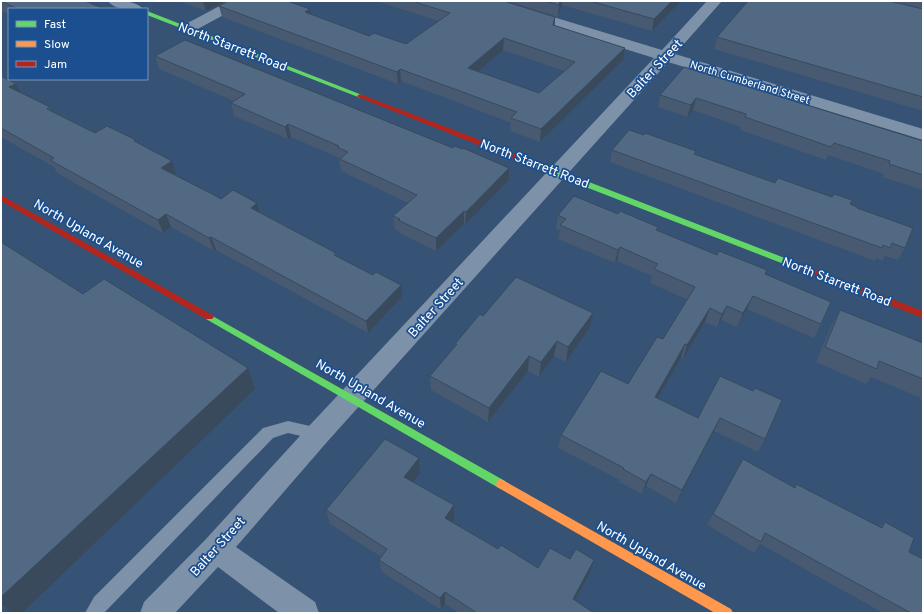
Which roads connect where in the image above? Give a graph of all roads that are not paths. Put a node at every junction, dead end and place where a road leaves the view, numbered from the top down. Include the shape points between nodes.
1 (115, 1) edge
2 (238, 1) edge
3 (486, 1) edge
4 (715, 1) edge
5 (133, 8) edge
6 (148, 13) edge
7 (187, 29) junction
8 (666, 56) junction
9 (923, 135) edge
10 (558, 172) junction
11 (1, 198) edge
12 (923, 315) edge
13 (352, 397) junction
14 (318, 434) junction
15 (216, 549) junction
16 (94, 613) edge
17 (155, 613) edge
18 (304, 613) edge
19 (727, 613) edge

1 - 5 street
2 - 7 street
3 - 8 street, North Cumberland Street
4 - 8 street, Balter Street
6 - 7 street, North Starrett Road
7 - 10 street, North Starrett Road
8 - 9 street, North Cumberland Street
8 - 10 street, Balter Street
10 - 12 street, North Starrett Road
10 - 13 street, Balter Street
11 - 13 street, North Upland Avenue
13 - 14 street, Balter Street
13 - 19 street, North Upland Avenue
14 - 15 street, Balter Street
14 - 16 lane via 288,427 268,434 100,603
15 - 17 street, Balter Street
15 - 18 street

